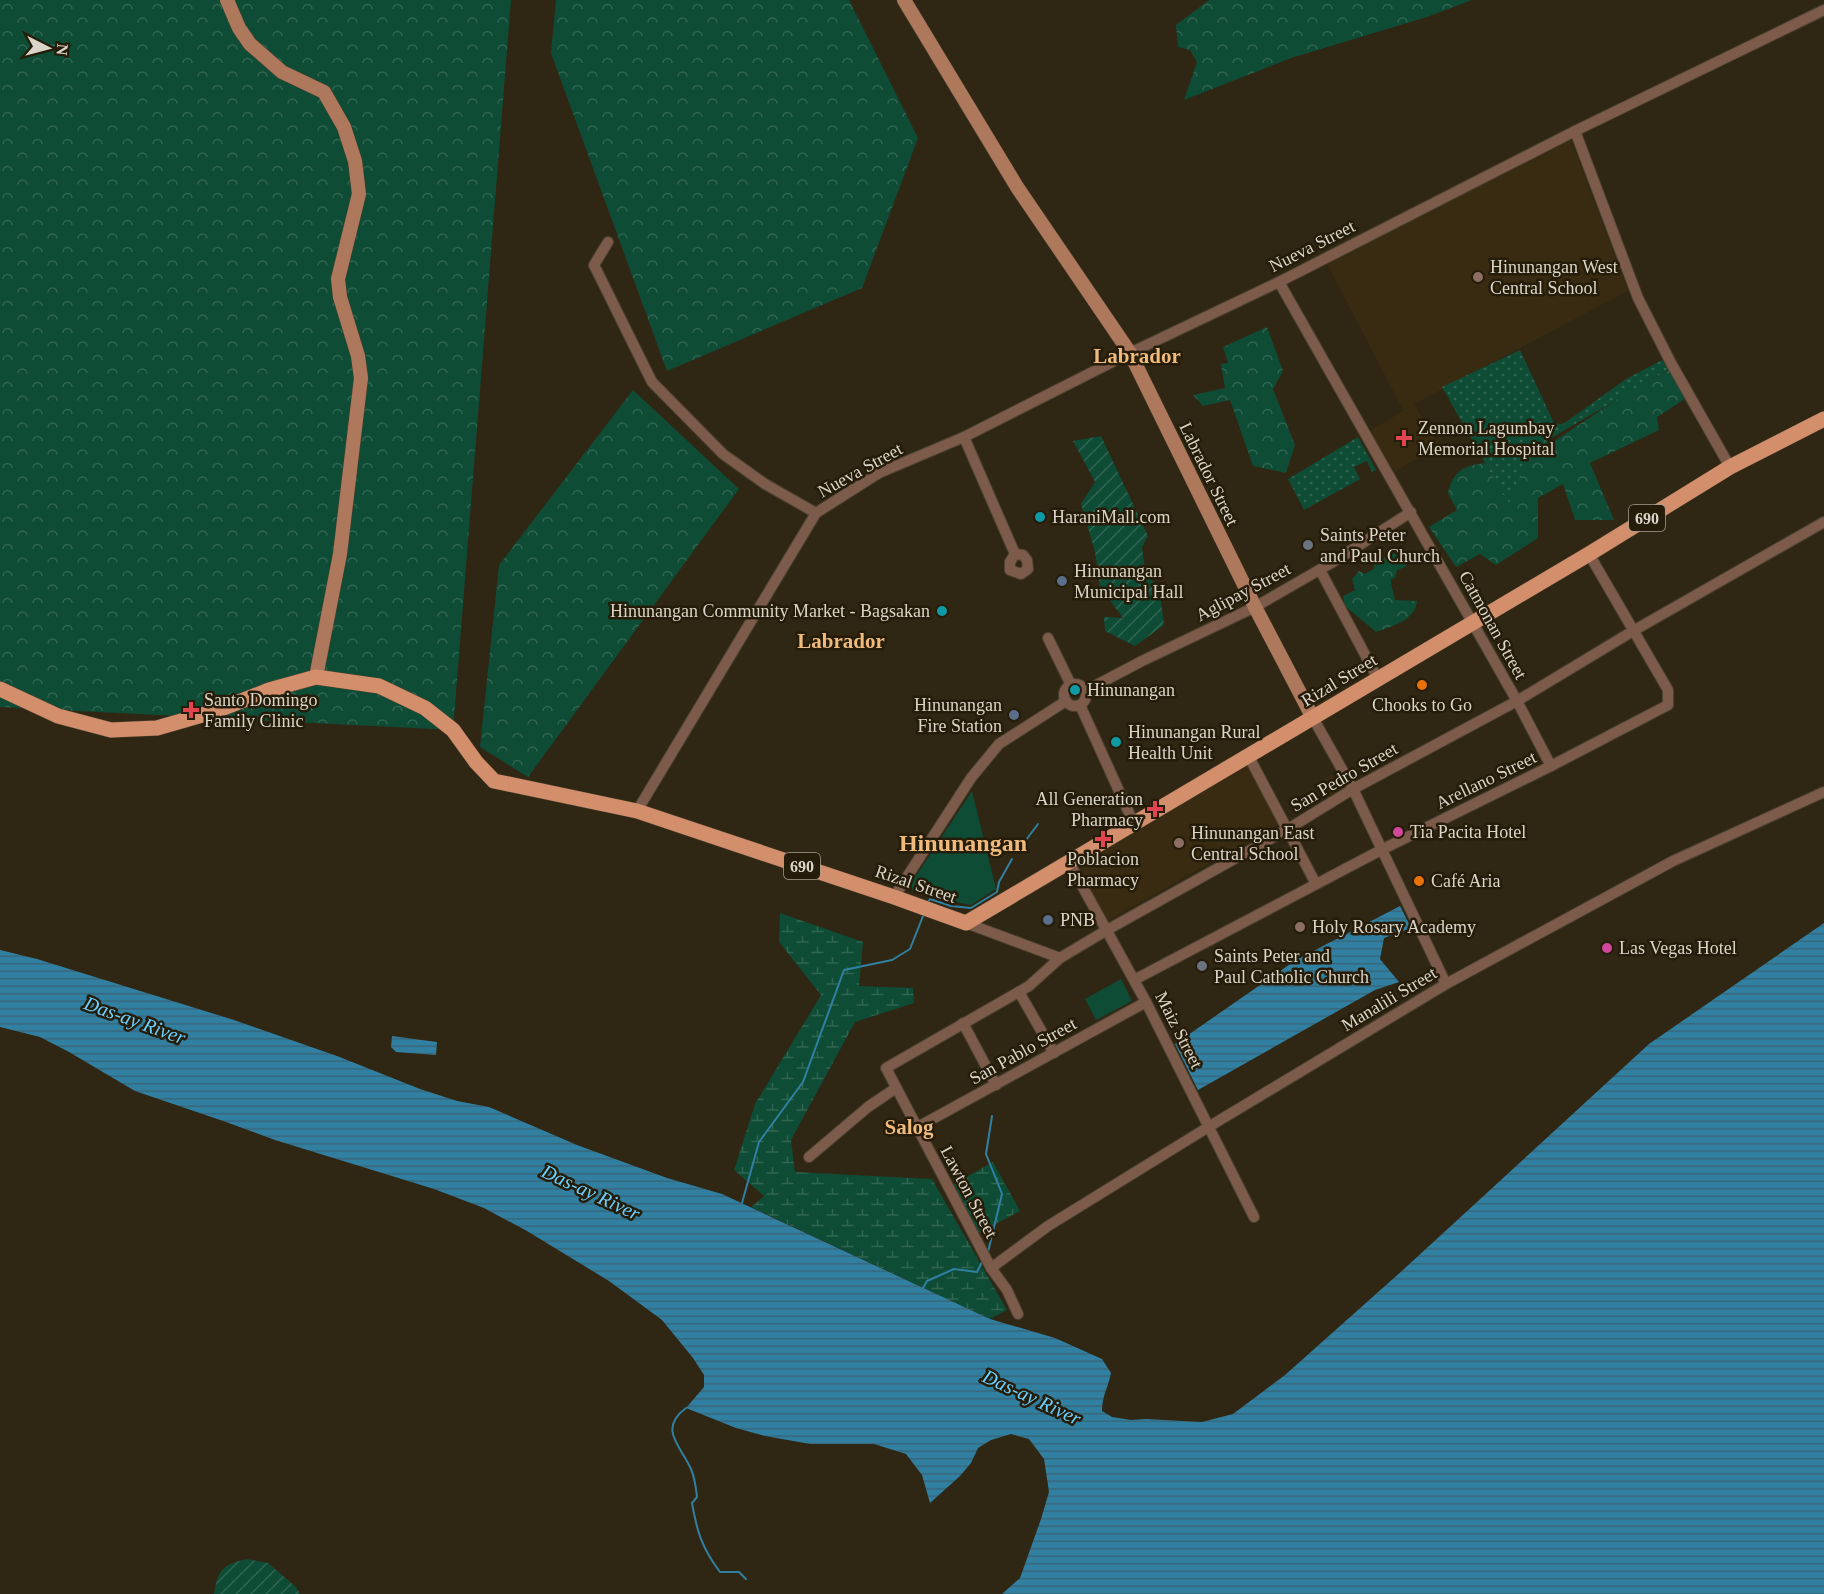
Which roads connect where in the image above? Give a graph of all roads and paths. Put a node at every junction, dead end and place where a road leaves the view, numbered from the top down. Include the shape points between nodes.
1 (227, 0) edge
2 (904, 0) edge
3 (1824, 10) edge
4 (1575, 131) junction
5 (608, 242) dead end
6 (1279, 282) junction
7 (1130, 353) junction
8 (1824, 419) edge
9 (964, 437) junction
10 (1730, 467) junction
11 (1411, 512) junction
12 (816, 513) junction
13 (1824, 522) edge
14 (1015, 554) dead end
15 (1589, 554) junction
16 (1320, 570) junction
17 (1255, 607) junction
18 (1472, 622) junction
19 (1633, 631) junction
20 (1048, 638) dead end
21 (316, 677) junction
22 (1378, 679) junction
23 (1071, 685) junction
24 (0, 689) edge
25 (1085, 691) junction
26 (1066, 701) junction
27 (1517, 701) junction
28 (1080, 705) junction
29 (1313, 718) junction
30 (1249, 757) junction
31 (1551, 766) junction
32 (1353, 789) junction
33 (1824, 792) edge
34 (636, 811) junction
35 (1134, 824) junction
36 (1288, 829) junction
37 (1383, 849) junction
38 (1069, 862) junction
39 (1316, 884) junction
40 (894, 897) junction
41 (966, 923) junction
42 (1107, 930) junction
43 (1060, 958) junction
44 (1134, 980) junction
45 (1446, 984) junction
46 (1019, 992) junction
47 (1146, 1002) junction
48 (963, 1023) junction
49 (1054, 1053) junction
50 (886, 1068) joint
51 (996, 1085) junction
52 (896, 1088) junction
53 (1210, 1126) junction
54 (916, 1128) junction
55 (809, 1157) dead end
56 (1254, 1217) dead end
57 (986, 1259) junction
58 (1018, 1314) dead end

1 - 21 street via 250,44 282,72 324,93 344,127 355,160 359,194 338,279 361,378 340,554
2 - 7 street, Labrador Street via 1017,187
3 - 4 street, Nueva Street
4 - 6 street, Nueva Street
4 - 10 street via 1638,298
5 - 12 street via 594,265 652,382 723,454
6 - 7 street, Nueva Street
6 - 11 street, Catmonan Street
7 - 9 street, Nueva Street
7 - 17 street, Labrador Street
8 - 10 main road, 690
9 - 12 street, Nueva Street via 879,473
9 - 14 street
10 - 15 main road, 690
11 - 16 street, Aglipay Street
11 - 18 street, Catmonan Street
12 - 34 street
13 - 19 street, San Pedro Street
15 - 18 main road, 690
15 - 19 street, Arellano Street
16 - 17 street, Aglipay Street
16 - 22 street
17 - 25 street, Aglipay Street
17 - 29 street, Labrador Street
18 - 22 main road, Rizal Street / 690
18 - 27 street, Catmonan Street
19 - 27 street, San Pedro Street
19 - 31 street, Arellano Street via 1668,690 1668,705
20 - 23 street
21 - 24 main road, 690 via 157,728 111,730 58,716
21 - 34 main road, 690 via 379,686 425,708 453,730 494,781
22 - 29 main road, Rizal Street / 690
23 - 25 street
23 - 26 street via 1065,690
25 - 28 street
26 - 28 street
26 - 40 street via 999,744 971,778
27 - 31 street, Catmonan Street
27 - 32 street, San Pedro Street
28 - 35 street
29 - 30 main road, Rizal Street / 690
29 - 32 street, Labrador Street
30 - 35 main road, Rizal Street / 690
30 - 36 street
31 - 37 street, Arellano Street
32 - 36 street, San Pedro Street
32 - 37 street, Labrador Street
33 - 45 street, Manalili Street via 1673,861
34 - 40 main road, Rizal Street / 690
35 - 38 main road, Rizal Street / 690
36 - 39 street
36 - 42 street, San Pedro Street
37 - 39 street, Arellano Street
37 - 45 street, Labrador Street
38 - 41 main road, Rizal Street / 690
38 - 42 street, Maiz Street
39 - 44 street, Arellano Street
40 - 41 main road, Rizal Street / 690
41 - 43 street
42 - 43 street, San Pedro Street
42 - 44 street, Maiz Street
43 - 46 street, San Pedro Street
44 - 47 street, Maiz Street
45 - 53 street, Manalili Street
46 - 48 street, San Pedro Street
46 - 49 street
47 - 49 street, San Pablo Street
47 - 53 street, Maiz Street
48 - 50 street, San Pedro Street
48 - 51 street
49 - 51 street, San Pablo Street
50 - 52 street, Lawton Street
51 - 54 street, San Pablo Street
52 - 54 street, Lawton Street
52 - 55 street
53 - 56 street, Maiz Street
53 - 57 street, Manalili Street via 1048,1226
54 - 57 street, Lawton Street
57 - 58 street, Lawton Street

